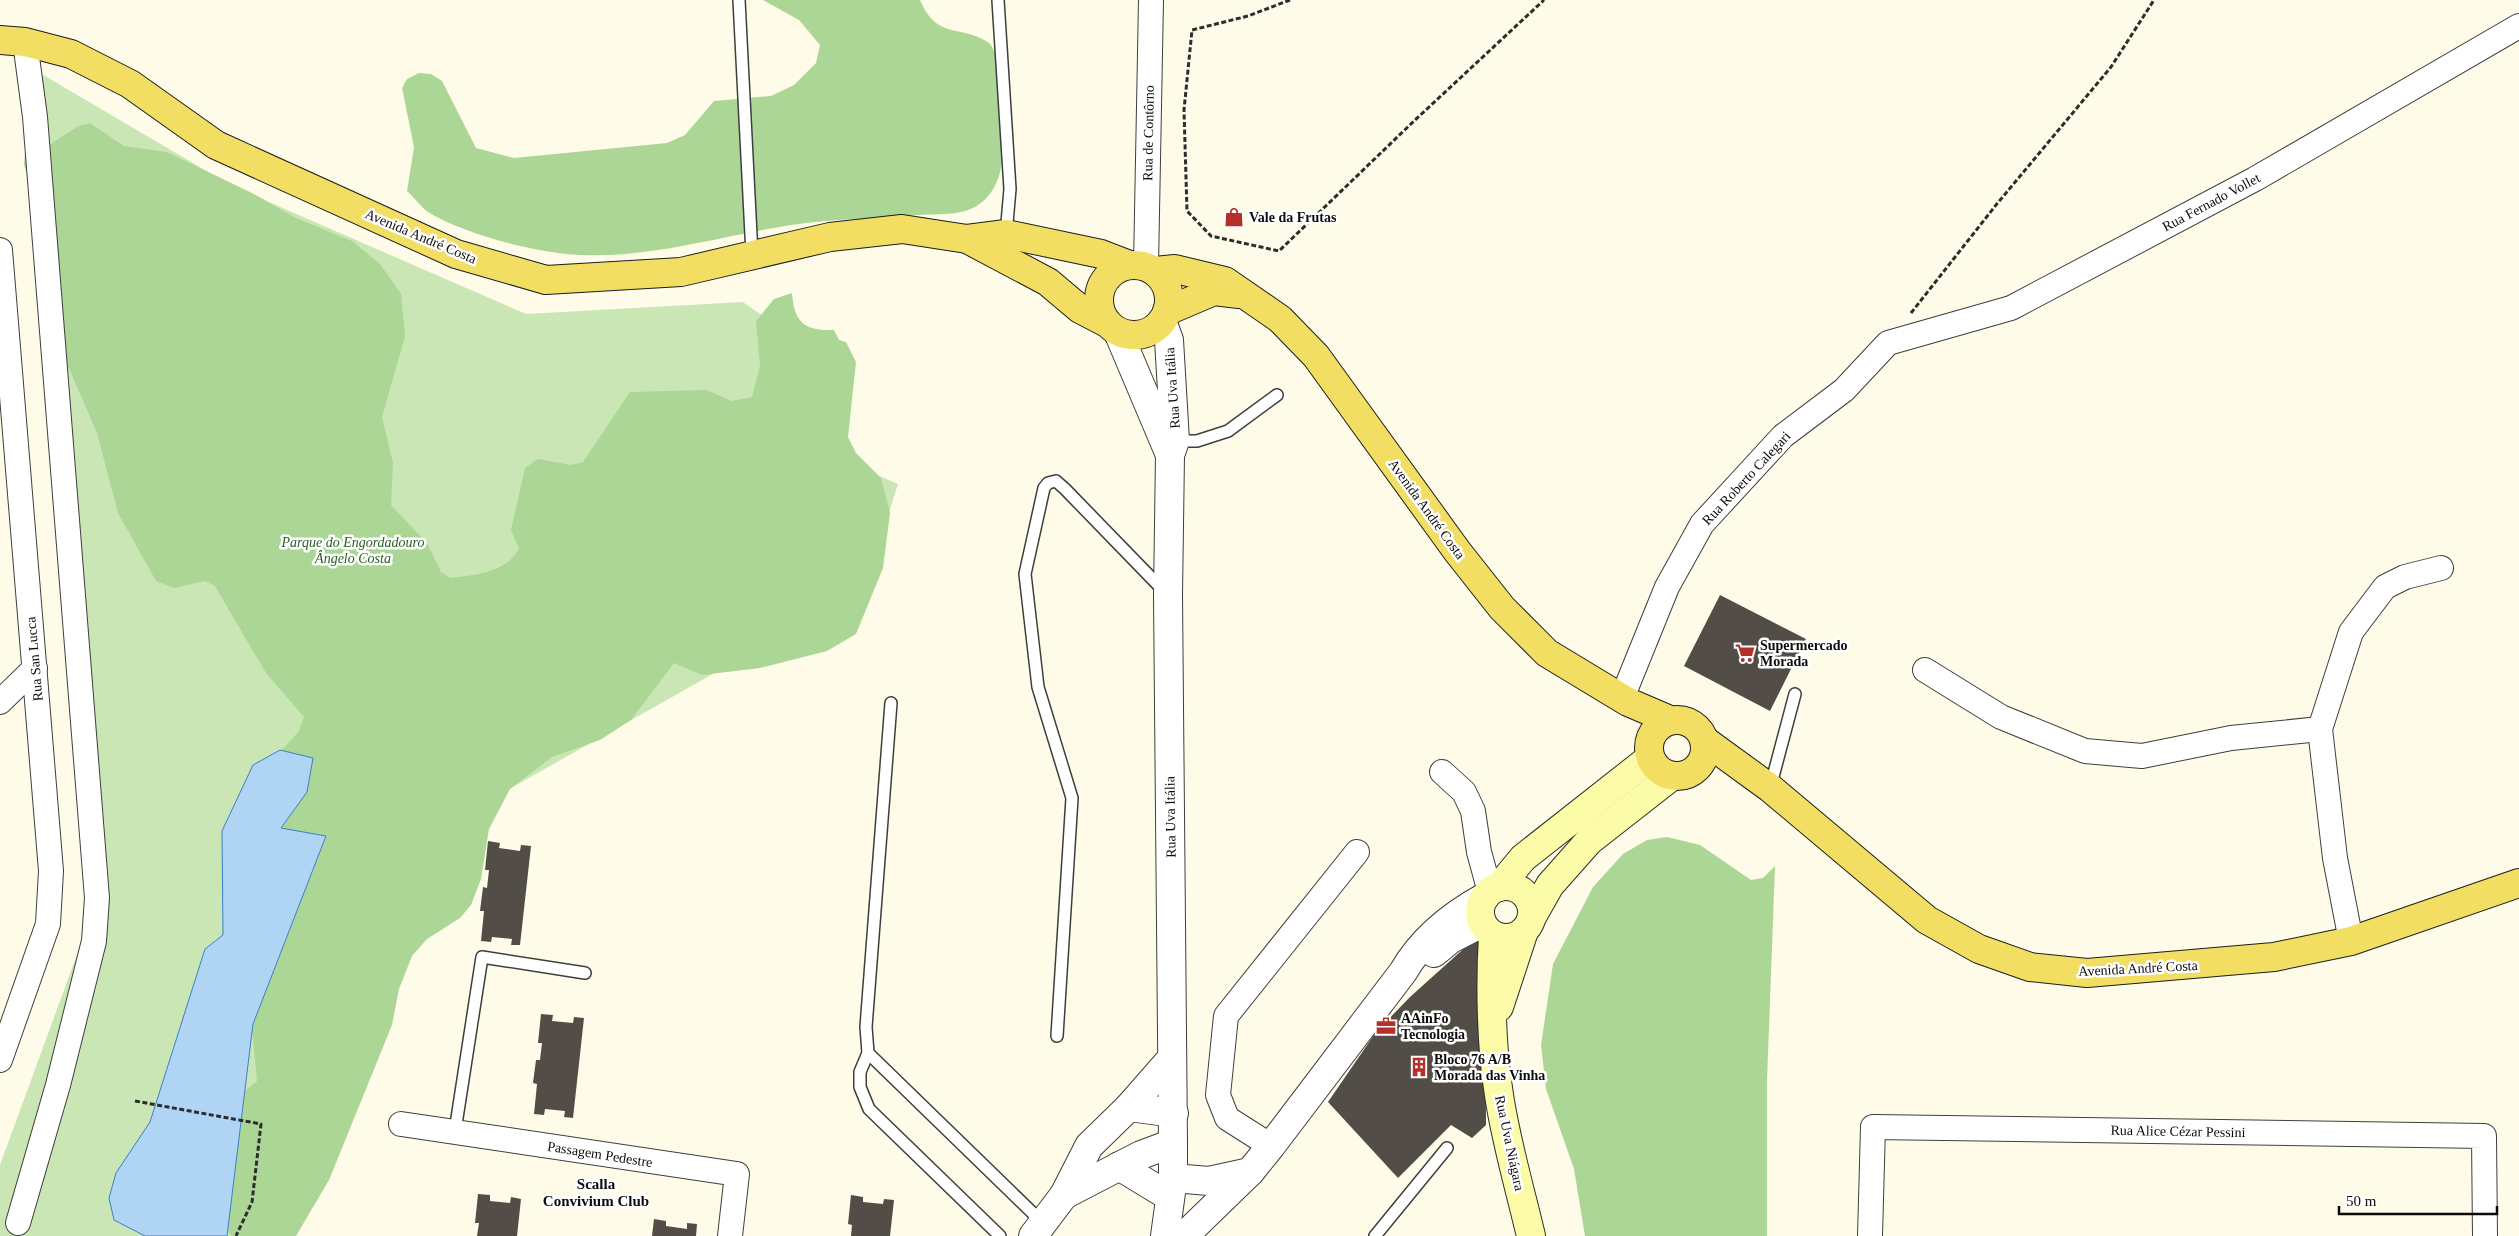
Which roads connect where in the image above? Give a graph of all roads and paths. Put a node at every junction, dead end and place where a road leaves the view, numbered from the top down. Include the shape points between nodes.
1 (739, 0) edge
2 (998, 0) edge
3 (1151, 0) edge
4 (1290, 0) edge
5 (1544, 0) edge
6 (2154, 0) edge
7 (2519, 26) edge
8 (13, 41) edge
9 (1006, 234) junction
10 (967, 239) junction
11 (0, 250) edge
12 (752, 255) junction
13 (1142, 267) junction
14 (1246, 295) junction
15 (1165, 316) junction
16 (1112, 327) junction
17 (1888, 343) junction
18 (1277, 395) dead end
19 (1169, 445) junction
20 (2442, 568) dead end
21 (1168, 595) junction
22 (34, 668) junction
23 (1924, 670) dead end
24 (1795, 694) dead end
25 (1625, 700) junction
26 (0, 702) edge
27 (891, 703) dead end
28 (1670, 720) junction
29 (2320, 728) junction
30 (1704, 740) junction
31 (1650, 749) junction
32 (1442, 772) dead end
33 (1676, 776) junction
34 (1760, 781) junction
35 (1357, 852) dead end
36 (2519, 883) edge
37 (1490, 907) junction
38 (1528, 924) junction
39 (2351, 940) junction
40 (585, 973) dead end
41 (1494, 1020) junction
42 (1057, 1036) dead end
43 (868, 1053) junction
44 (1172, 1058) junction
45 (0, 1060) edge
46 (135, 1101) dead end
47 (1129, 1107) junction
48 (1174, 1113) junction
49 (401, 1124) dead end
50 (455, 1130) junction
51 (1173, 1143) junction
52 (1271, 1146) junction
53 (1447, 1148) dead end
54 (1119, 1166) junction
55 (1250, 1172) junction
56 (1171, 1187) junction
57 (1064, 1195) junction
58 (18, 1223) dead end
59 (1038, 1230) edge
60 (236, 1236) edge
61 (730, 1236) edge
62 (1000, 1236) edge
63 (1165, 1236) edge
64 (1184, 1236) edge
65 (1375, 1236) edge
66 (1531, 1236) edge
67 (1870, 1236) edge
68 (2485, 1236) edge

1 - 12 lane
2 - 9 lane via 1010,189
3 - 13 street, Rua de Contôrno
4 - 5 path via 1248,16 1192,30 1184,110 1186,211 1211,236 1279,251
6 - 17 path via 2111,67 1996,205
7 - 17 street, Rua Fernado Vollet via 2256,179 2011,308
8 - 12 main road, Avenida André Costa via 71,54 130,84 216,145 456,254 546,280 681,272
8 - 58 street via 36,126 97,898 94,941 58,1085
9 - 10 main road, Avenida André Costa
9 - 13 main road, Avenida André Costa via 1101,254
10 - 12 main road, Avenida André Costa via 902,229 830,237
10 - 16 main road, Avenida André Costa via 1048,282 1080,309
11 - 22 street, Rua San Lucca
13 - 14 main road, Avenida André Costa via 1175,269 1224,280
13 - 15 main road via 1165,282 1170,296
13 - 16 main road via 1110,272 1100,287 1098,305
14 - 15 main road, Avenida André Costa via 1214,290
14 - 25 main road, Avenida André Costa via 1280,318 1316,356 1502,608 1547,653
15 - 16 main road via 1153,330 1142,335 1130,336
15 - 19 street, Rua Uva Itália
16 - 19 street, Rua Uva Itália
17 - 25 street, Rua Roberto Calegari via 1844,390 1783,436 1702,524 1667,587
18 - 19 lane via 1228,431 1197,442
19 - 21 street, Rua Uva Itália
20 - 29 street via 2404,576 2385,587 2351,632
21 - 42 lane via 1065,489 1056,481 1048,483 1044,488 1025,574 1038,687 1072,798
21 - 44 street, Rua Uva Itália
22 - 26 street
22 - 45 street, Rua San Lucca via 51,871 48,924
23 - 29 street via 2001,717 2084,751 2142,756 2231,738
24 - 34 lane
25 - 28 main road, Avenida André Costa
25 - 31 main road, Avenida André Costa
27 - 43 lane via 866,1027
28 - 30 main road via 1695,726
28 - 31 main road via 1661,724
29 - 39 street via 2335,858
30 - 33 main road via 1706,750 1701,764 1690,774
30 - 34 main road, Avenida André Costa
31 - 33 main road via 1663,773
31 - 37 main road via 1523,858
32 - 37 street via 1464,792 1473,811
33 - 34 main road
33 - 38 main road, Rua Uva Niágara via 1589,842 1550,885
34 - 39 main road, Avenida André Costa via 1927,920 1979,949 2030,966 2087,973 2174,968 2274,958
35 - 52 street via 1226,1016 1218,1095 1227,1118
36 - 39 main road, Avenida André Costa
37 - 38 main road via 1509,938
37 - 38 main road via 1508,886 1524,894 1532,908
37 - 41 main road, Rua Uva Niágara
37 - 52 street via 1456,913 1414,953
38 - 41 main road, Rua Uva Niágara
40 - 50 lane via 482,956
41 - 66 main road, Rua Uva Niágara via 1499,1096
43 - 59 lane
43 - 62 lane via 860,1072 860,1087 869,1108
44 - 47 street
44 - 48 street, Rua Uva Itália
46 - 60 path via 261,1124 252,1202
47 - 48 street
47 - 57 street via 1089,1146
48 - 51 street, Rua Uva Itália
49 - 50 street, Passagem Pedestre
50 - 61 street, Passagem Pedestre via 737,1174
51 - 54 street
51 - 56 street, Rua Uva Itália
52 - 55 street
53 - 65 lane
54 - 56 street
54 - 57 street
55 - 56 street
55 - 64 street
56 - 63 street, Rua Uva Itália
57 - 59 street
67 - 68 street, Rua Alice Cézar Pessini via 1873,1127 2484,1136

